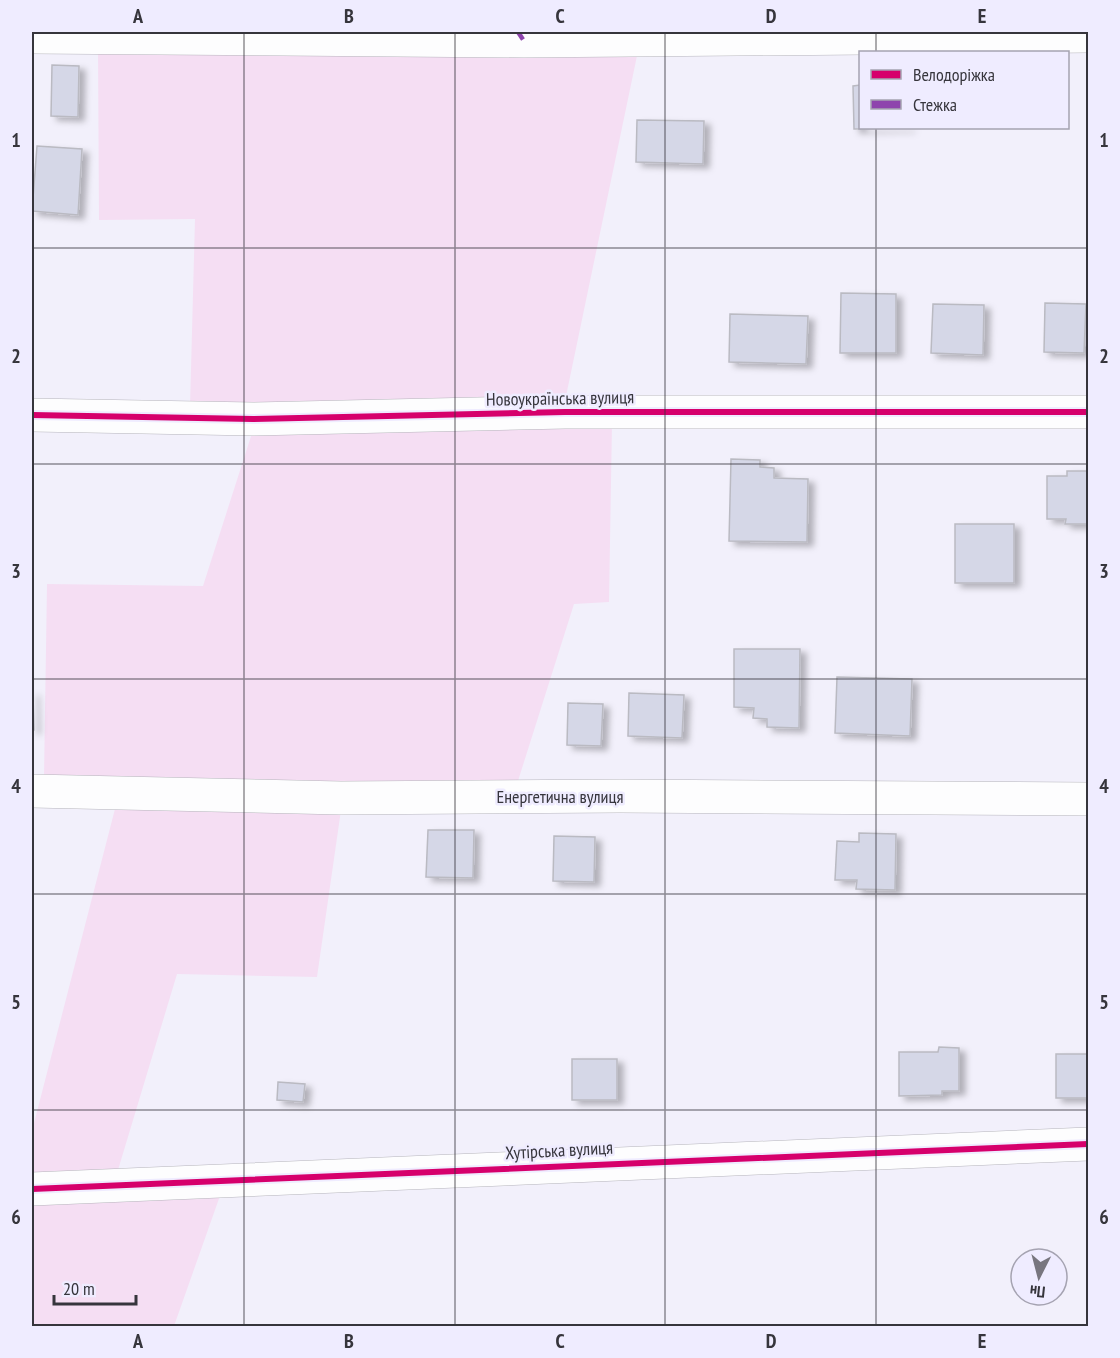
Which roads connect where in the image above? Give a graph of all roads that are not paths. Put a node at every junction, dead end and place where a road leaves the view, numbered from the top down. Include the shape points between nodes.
1 (1089, 36) edge
2 (32, 37) edge
3 (1089, 412) edge
4 (32, 415) edge
5 (32, 791) edge
6 (1089, 799) edge
7 (1089, 1144) edge
8 (32, 1189) edge

1 - 2 street via 524,41
3 - 4 street, Новоукраїнська вулиця via 565,412 253,419
5 - 6 street, Енергетична вулиця via 341,798
7 - 8 street, Хутірська вулиця

